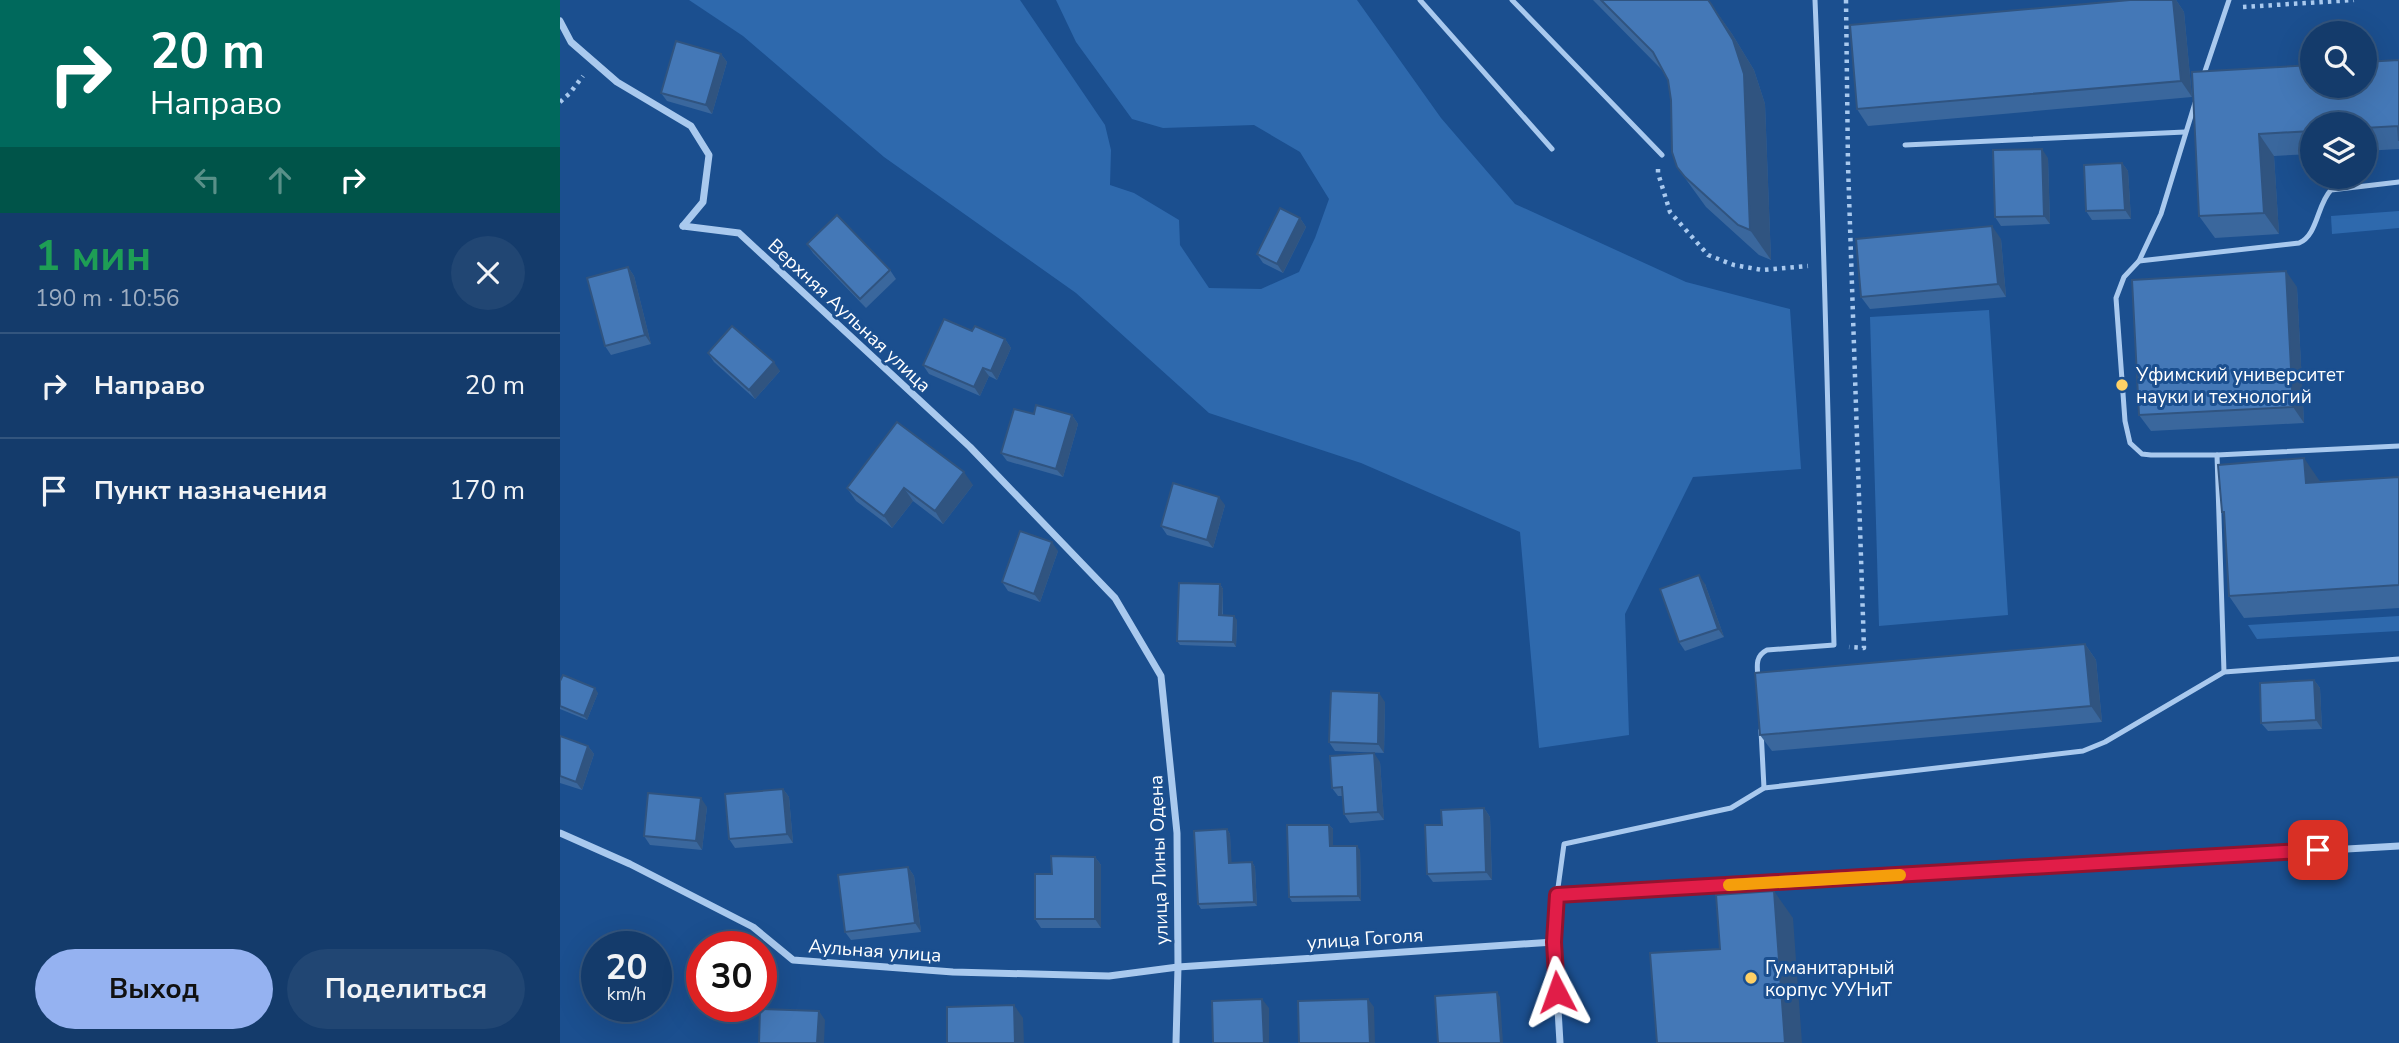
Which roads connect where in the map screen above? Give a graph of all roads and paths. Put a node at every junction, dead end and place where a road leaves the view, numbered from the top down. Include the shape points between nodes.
1 (1420, 0) edge
2 (1512, 0) edge
3 (1815, 0) edge
4 (1846, 0) edge
5 (2229, 0) edge
6 (2354, 0) edge
7 (2226, 8) junction
8 (560, 21) edge
9 (594, 61) junction
10 (2201, 83) edge
11 (2197, 95) edge
12 (560, 102) edge
13 (2185, 132) junction
14 (1905, 145) dead end
15 (1552, 149) dead end
16 (1662, 155) joint
17 (2399, 182) edge
18 (2140, 261) junction
19 (1822, 264) junction
20 (2399, 446) edge
21 (2217, 455) junction
22 (1834, 645) junction
23 (2399, 659) edge
24 (2224, 672) junction
25 (1161, 676) joint
26 (1758, 687) edge
27 (1760, 725) edge
28 (1764, 788) junction
29 (560, 833) edge
30 (2399, 846) edge
31 (1557, 895) junction
32 (1554, 942) junction
33 (1178, 967) junction
34 (1176, 1043) edge
35 (1560, 1043) edge

1 - 15 lane
2 - 16 lane
3 - 19 lane
4 - 22 path via 1864,648
5 - 7 lane
6 - 7 path
7 - 10 lane
8 - 9 street, Верхняя Аульная улица via 571,42
9 - 12 path
9 - 25 street, Верхняя Аульная улица via 617,82 691,126 709,155 703,202 683,226 739,233 970,447 1115,598
11 - 13 lane
13 - 14 lane
13 - 18 lane via 2161,214
16 - 19 path via 1657,173 1670,212 1708,255 1762,270
17 - 18 lane via 2331,190 2307,238 2299,243
18 - 21 lane via 2124,277 2116,298 2124,421 2130,443 2142,454
19 - 22 lane
20 - 21 lane
21 - 24 lane
22 - 26 lane via 1763,652 1757,660
23 - 24 lane
24 - 28 lane via 2083,751
25 - 33 street, улица Лины Одена via 1177,834
27 - 28 lane
28 - 31 lane via 1731,808 1564,844
29 - 33 street, Аульная улица via 753,927 793,960 953,972 1110,976
30 - 31 street
31 - 32 street
32 - 33 street, улица Гоголя
32 - 35 street
33 - 34 street, улица Лины Одена

